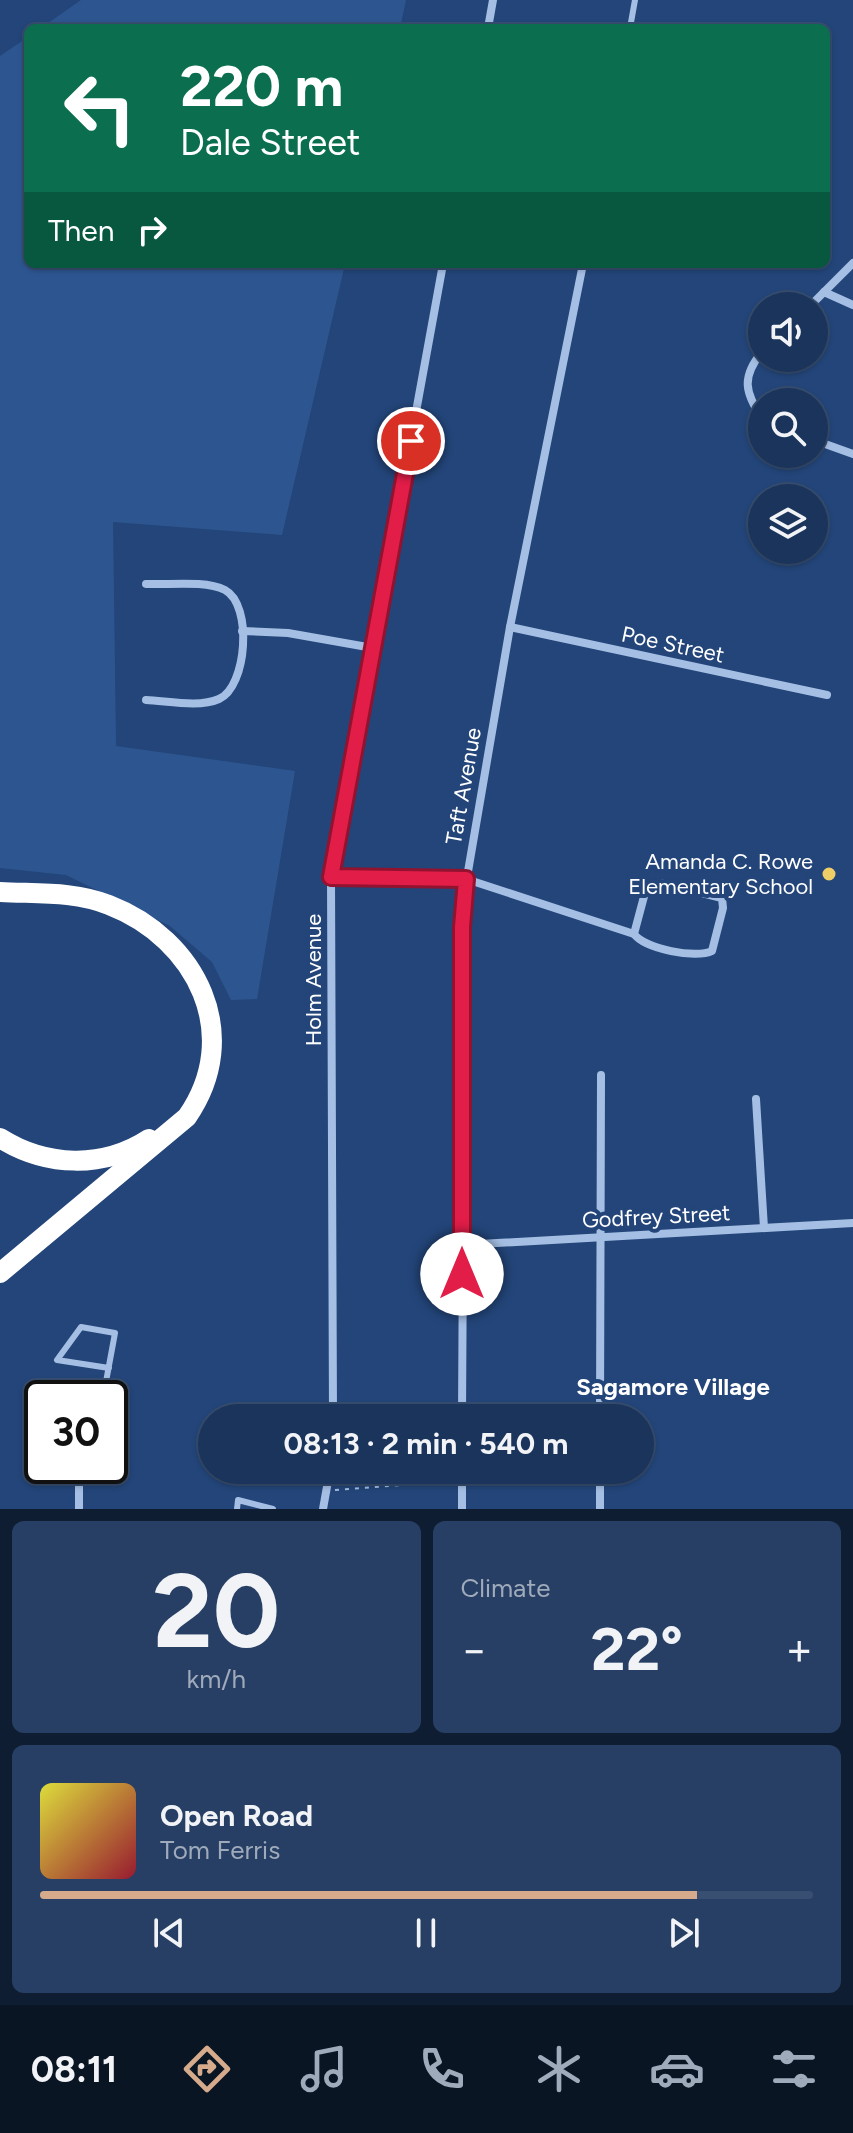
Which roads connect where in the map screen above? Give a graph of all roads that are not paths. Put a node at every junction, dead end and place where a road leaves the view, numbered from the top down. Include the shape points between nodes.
1 (493, 0) edge
2 (635, 0) edge
3 (489, 24) edge
4 (631, 24) edge
5 (853, 263) edge
6 (442, 268) edge
7 (582, 268) edge
8 (824, 292) edge
9 (828, 294) edge
10 (853, 305) edge
11 (748, 372) edge
12 (748, 396) edge
13 (828, 445) edge
14 (853, 454) edge
15 (146, 584) dead end
16 (510, 627) junction
17 (242, 631) junction
18 (373, 648) junction
19 (827, 695) dead end
20 (146, 700) dead end
21 (331, 877) junction
22 (466, 879) junction
23 (0, 892) edge
24 (0, 903) edge
25 (634, 934) junction
26 (601, 1075) dead end
27 (756, 1099) dead end
28 (0, 1138) edge
29 (853, 1223) edge
30 (764, 1228) junction
31 (601, 1237) junction
32 (462, 1245) junction
33 (0, 1273) edge
34 (109, 1368) junction
35 (107, 1380) edge
36 (333, 1404) edge
37 (462, 1404) edge
38 (600, 1404) edge
39 (80, 1484) edge
40 (327, 1484) edge
41 (462, 1484) edge
42 (600, 1484) edge
43 (79, 1509) edge
44 (237, 1509) edge
45 (273, 1509) edge
46 (323, 1509) edge
47 (462, 1509) edge
48 (600, 1509) edge

1 - 3 street
2 - 4 lane
5 - 8 street
6 - 18 street, Holm Avenue
7 - 16 street, Taft Avenue
9 - 10 street
11 - 12 street
13 - 14 street
15 - 17 street via 223,589 239,603
16 - 19 street, Poe Street
16 - 22 street, Taft Avenue
17 - 18 street
17 - 20 street via 239,672 228,694 207,702
18 - 21 street, Holm Avenue
21 - 22 street
21 - 36 street, Holm Avenue
22 - 25 street
22 - 32 street, Taft Avenue
23 - 33 highway via 77,895 111,905 164,939 191,970 209,1010 214,1038 207,1079 187,1117
24 - 28 highway via 75,906 110,918 145,939 184,980 200,1035 198,1063 177,1113 136,1148 95,1160 66,1160 24,1151
25 - 25 street via 646,889 653,884 722,898 715,947 709,953 644,943
26 - 31 street
27 - 30 street
29 - 30 street, Godfrey Street
30 - 31 street, Godfrey Street
31 - 32 street, Godfrey Street
31 - 38 street
32 - 37 street, Taft Avenue
34 - 34 lane via 115,1333 81,1327 57,1360
34 - 35 lane
39 - 43 street
40 - 46 street
41 - 47 street
42 - 48 street
44 - 45 lane via 238,1500

